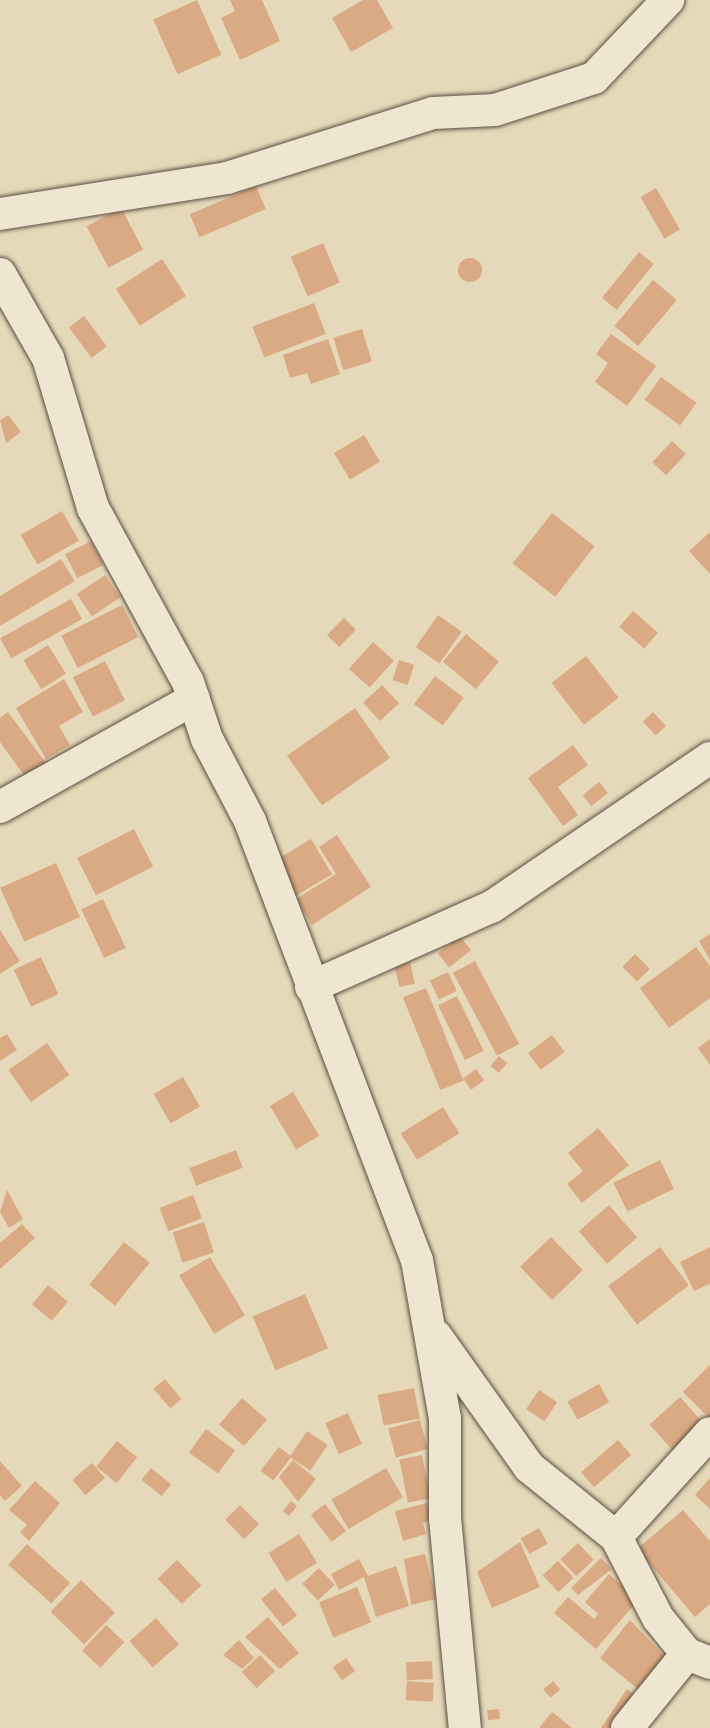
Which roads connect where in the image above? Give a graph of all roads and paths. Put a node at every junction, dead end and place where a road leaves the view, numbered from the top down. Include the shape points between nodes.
1 (668, 0) edge
2 (0, 214) edge
3 (0, 274) edge
4 (194, 699) junction
5 (710, 758) edge
6 (0, 807) edge
7 (311, 987) junction
8 (432, 1330) junction
9 (710, 1433) edge
10 (616, 1537) junction
11 (698, 1658) edge
12 (465, 1728) edge
13 (627, 1728) edge

1 - 2 street via 594,78 580,83 495,110 433,113 227,178
3 - 4 street via 48,358 93,508
4 - 6 street
4 - 7 street via 250,821
5 - 7 street via 493,906
7 - 8 street via 417,1260
8 - 10 street via 529,1467
8 - 12 street via 445,1418 445,1518
9 - 10 street
10 - 11 street via 658,1618
11 - 13 street

